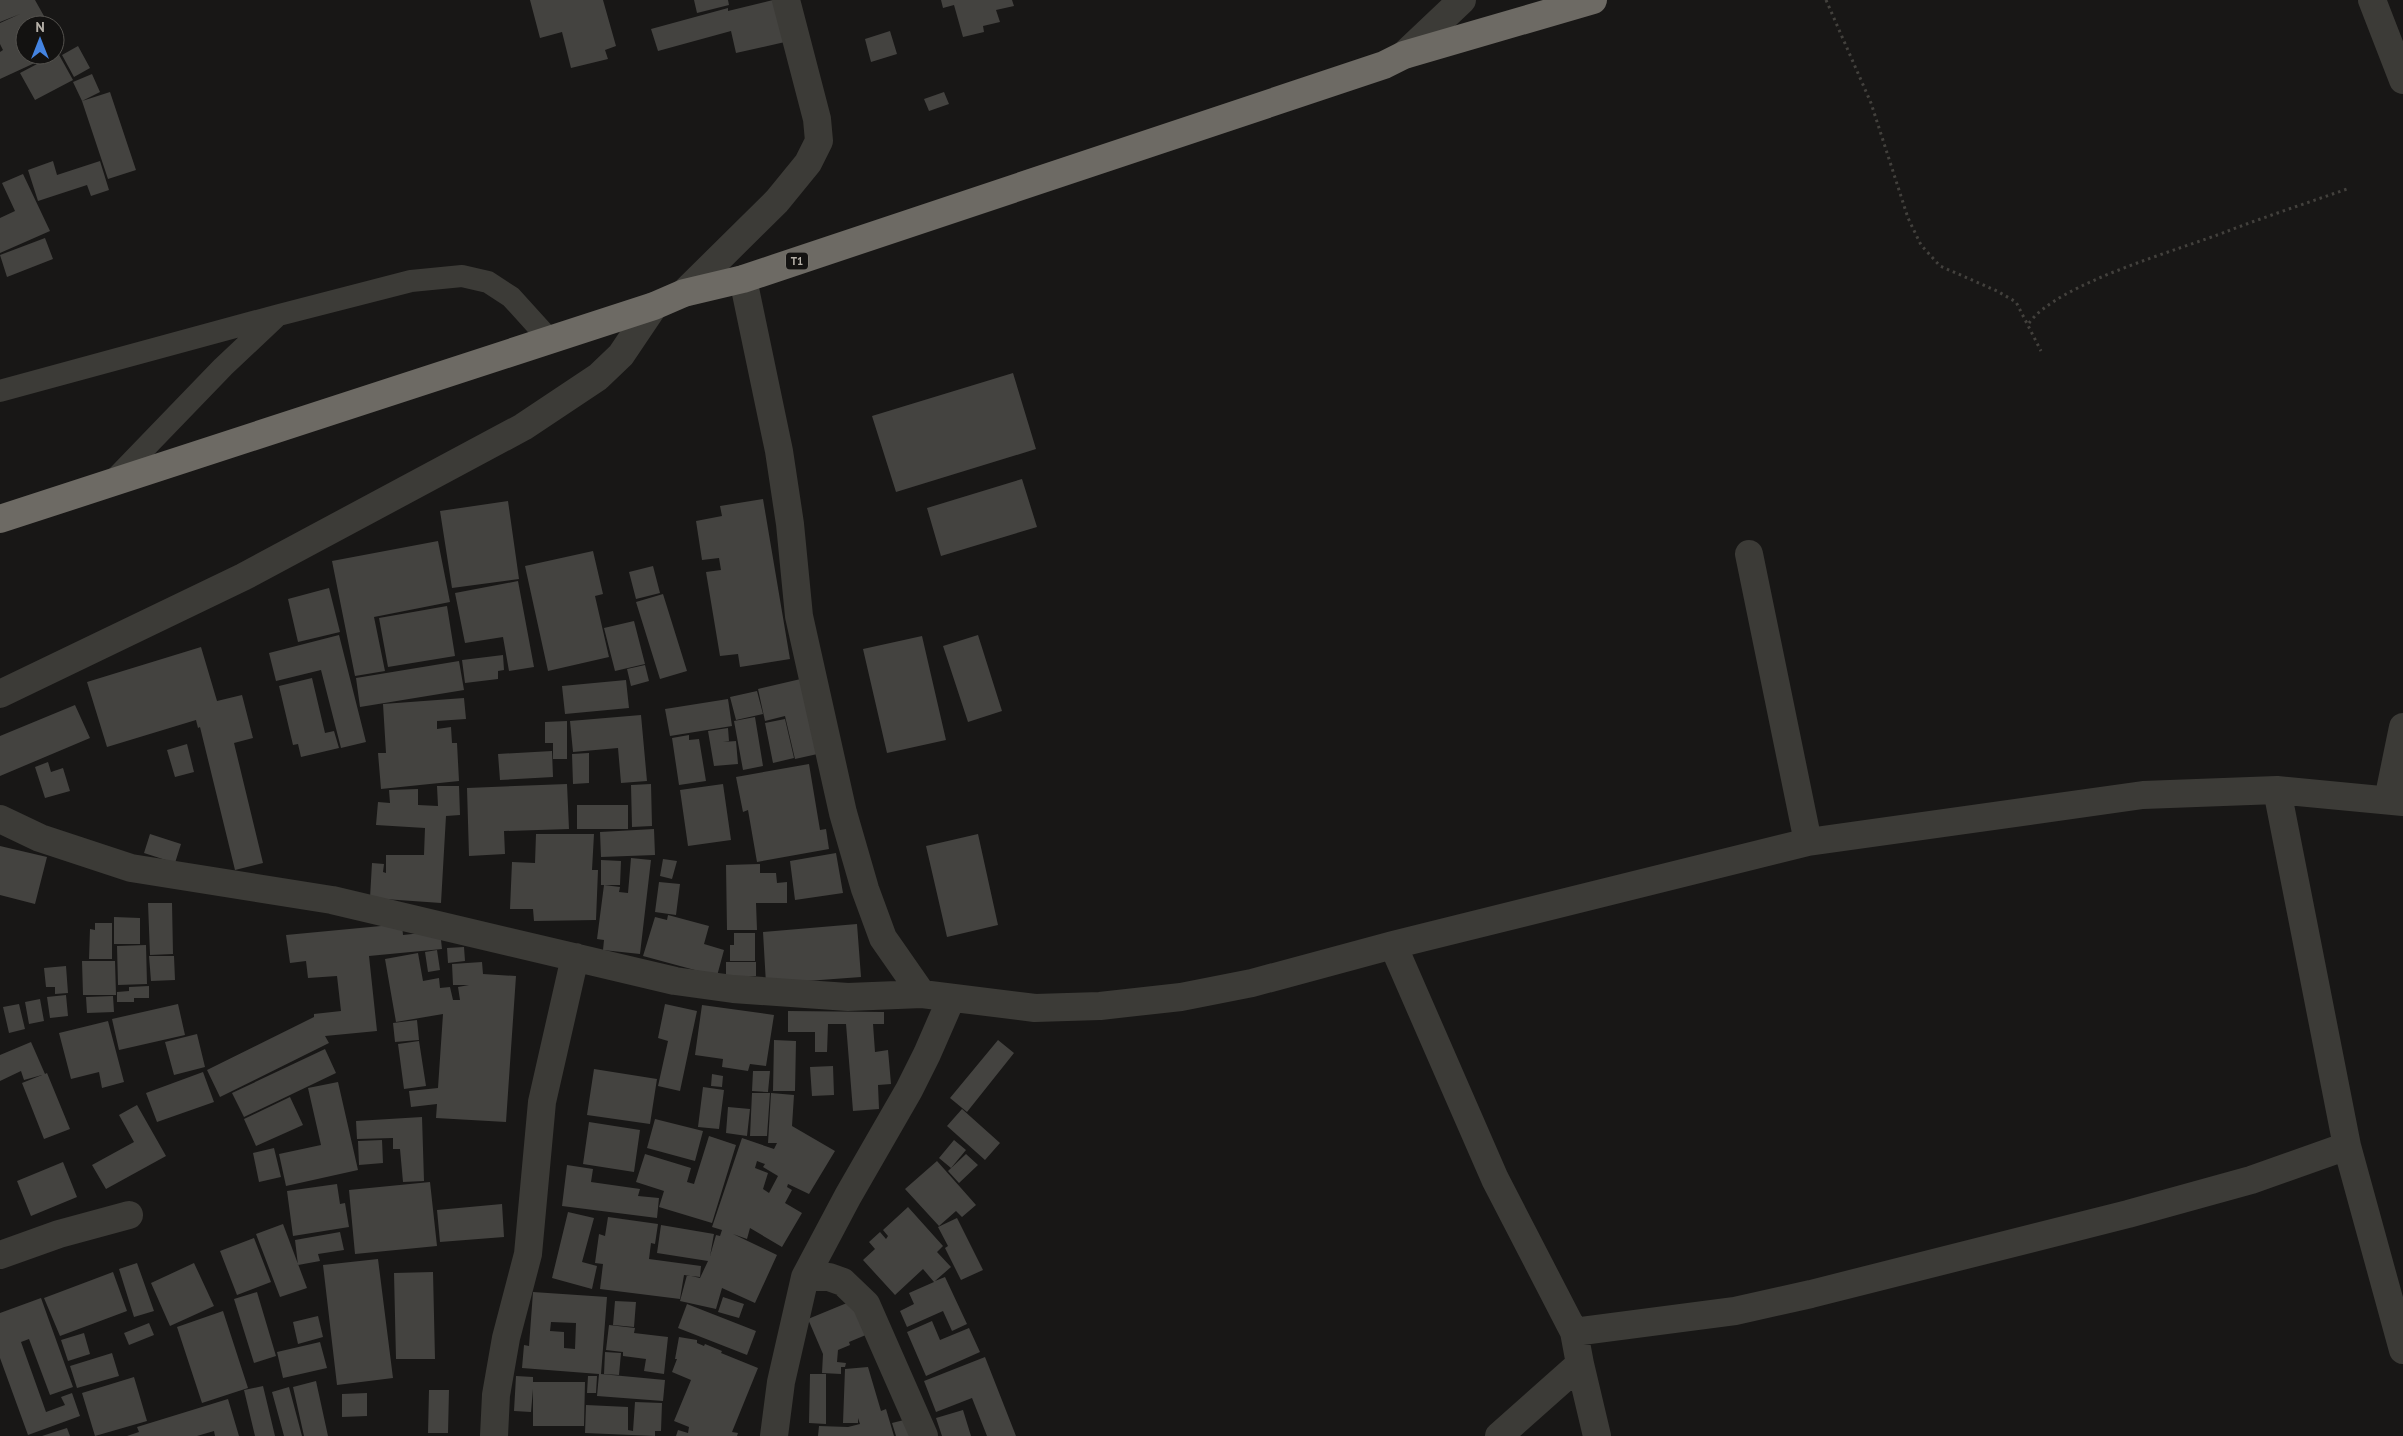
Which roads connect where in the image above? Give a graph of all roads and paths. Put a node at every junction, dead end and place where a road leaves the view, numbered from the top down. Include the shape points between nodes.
1 (786, 0) edge
2 (1462, 0) edge
3 (1593, 0) edge
4 (1826, 0) edge
5 (2372, 0) edge
6 (1404, 55) junction
7 (2403, 80) edge
8 (2347, 188) dead end
9 (743, 279) junction
10 (684, 293) junction
11 (654, 306) junction
12 (279, 315) junction
13 (2029, 323) junction
14 (550, 340) junction
15 (2041, 351) dead end
16 (0, 391) edge
17 (112, 482) junction
18 (0, 519) edge
19 (1749, 554) dead end
20 (0, 694) edge
21 (2403, 727) edge
22 (2277, 790) junction
23 (2396, 801) edge
24 (0, 819) edge
25 (1808, 842) junction
26 (1393, 945) junction
27 (576, 957) junction
28 (922, 994) junction
29 (951, 999) junction
30 (2348, 1146) junction
31 (129, 1215) dead end
32 (0, 1255) edge
33 (806, 1277) junction
34 (1574, 1332) junction
35 (2403, 1350) edge
36 (1580, 1364) junction
37 (494, 1436) edge
38 (774, 1436) edge
39 (924, 1436) edge
40 (1499, 1436) edge
41 (1597, 1436) edge

1 - 10 street via 817,119 819,141 808,163 777,200
2 - 6 street
3 - 6 highway, T1
4 - 13 path via 1870,103 1908,218 1921,245 1940,266 2016,302
5 - 7 street
6 - 9 highway, T1 via 1375,68
8 - 13 path via 2080,287 2035,314
9 - 10 highway, T1
9 - 28 street via 779,451 799,616 843,813 883,938
10 - 11 highway, T1
11 - 14 highway, T1
11 - 20 street via 621,355 598,377 523,427 243,577
12 - 14 lane via 412,281 462,276 488,282 511,297
12 - 16 lane
12 - 17 lane via 217,373
13 - 15 path
14 - 17 highway, T1
17 - 18 highway, T1
19 - 25 street
21 - 23 street
22 - 23 street
22 - 25 street via 2143,795
22 - 30 street
24 - 27 street via 40,838 131,868 332,900
25 - 26 street
26 - 29 street via 1252,983 1172,998 1100,1006 1035,1008
26 - 34 street via 1495,1179
27 - 28 street via 675,981 733,989 848,997
27 - 37 street via 542,1102 528,1254 506,1338 496,1395
28 - 29 street
29 - 33 street via 909,1090
30 - 34 street via 2251,1180 2157,1206 1812,1294 1735,1311
30 - 35 street
31 - 32 street via 59,1234
33 - 38 street via 781,1382
33 - 39 street via 829,1277 842,1282 866,1304
34 - 36 street
36 - 40 street
36 - 41 street

